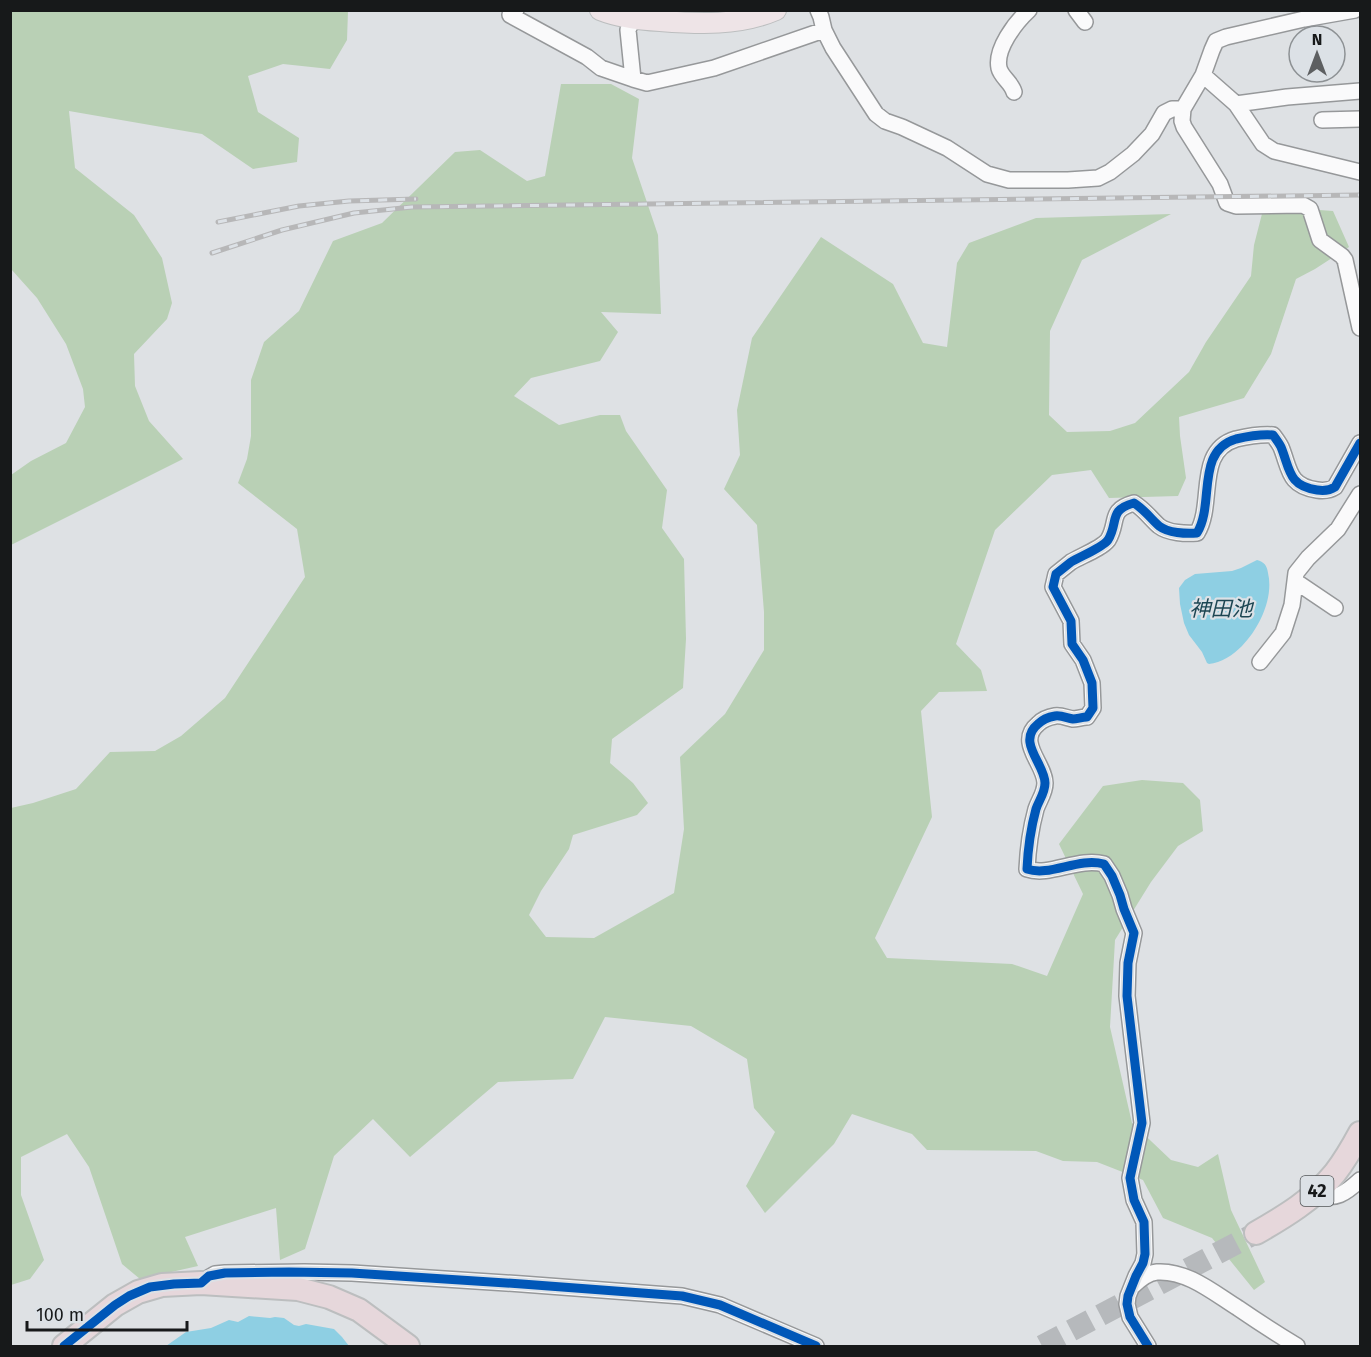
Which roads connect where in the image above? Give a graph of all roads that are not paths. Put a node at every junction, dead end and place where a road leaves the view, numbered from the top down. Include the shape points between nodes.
1 (516, 10) edge
2 (600, 10) edge
3 (776, 10) edge
4 (818, 10) edge
5 (1029, 10) edge
6 (1355, 10) edge
7 (635, 15) edge
8 (1286, 17) edge
9 (824, 30) junction
10 (1203, 75) junction
11 (633, 79) junction
12 (1360, 91) edge
13 (1014, 92) dead end
14 (1236, 105) junction
15 (1183, 109) junction
16 (1360, 118) edge
17 (1322, 120) dead end
18 (1360, 172) edge
19 (1360, 328) edge
20 (1360, 443) edge
21 (1360, 494) edge
22 (1295, 581) junction
23 (1335, 608) dead end
24 (1260, 662) dead end
25 (1360, 1132) edge
26 (1360, 1180) edge
27 (1316, 1192) junction
28 (1256, 1233) tunnel mouth
29 (201, 1283) junction
30 (1133, 1286) junction
31 (64, 1347) edge
32 (408, 1347) edge
33 (816, 1347) edge
34 (1148, 1347) edge
35 (1297, 1347) edge

1 - 11 street via 510,15 602,68
2 - 7 main road via 614,16
3 - 7 main road via 730,22 693,24
4 - 9 street
5 - 13 street via 1010,33 999,60 999,70
6 - 8 street
7 - 11 street via 628,30
8 - 10 street via 1216,42
9 - 11 street via 714,68 647,83
9 - 15 street via 876,114 947,148 987,174 1009,180 1098,178 1152,135 1164,113
10 - 14 street
10 - 15 street
12 - 14 street
14 - 18 street via 1263,144 1274,151
15 - 19 street via 1184,127 1220,184 1227,203 1303,205 1310,209 1320,240 1345,260
16 - 17 street
20 - 30 street via 1335,487 1324,491 1307,488 1294,480 1273,435 1226,442 1210,465 1203,523 1197,533 1161,528 1143,508 1134,503 1123,506 1103,546 1056,574 1053,587 1071,621 1072,644 1092,683 1093,708 1087,717 1056,716 1041,721 1029,736 1045,784 1029,836 1026,869 1035,872 1085,863 1104,864 1134,933 1127,996 1142,1123 1130,1178 1144,1222 1145,1254
21 - 22 street via 1338,529 1298,568
22 - 23 street
22 - 24 street via 1283,633
25 - 27 highway, 42 via 1344,1161
26 - 27 street via 1337,1196
27 - 28 highway, 42
29 - 31 highway via 162,1285 138,1292 115,1305
29 - 32 highway via 298,1289 329,1297 359,1310
29 - 33 street via 225,1272 316,1272 682,1296 720,1305
30 - 34 street via 1127,1300 1129,1313
30 - 35 street via 1145,1275 1158,1272 1185,1277

